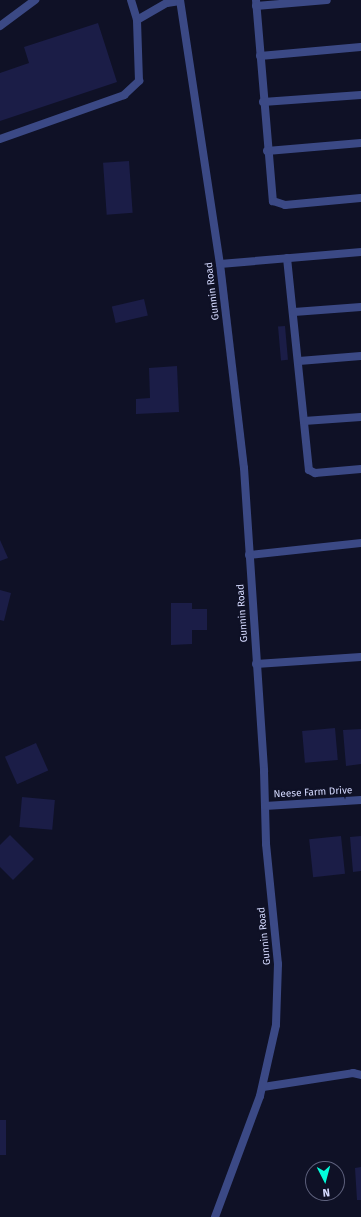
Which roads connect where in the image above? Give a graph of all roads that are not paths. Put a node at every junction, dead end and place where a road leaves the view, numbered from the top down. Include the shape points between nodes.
1 (35, 0) edge
2 (131, 0) edge
3 (327, 0) edge
4 (180, 1) edge
5 (256, 3) edge
6 (137, 20) junction
7 (0, 26) edge
8 (361, 47) edge
9 (260, 56) junction
10 (361, 95) edge
11 (263, 102) junction
12 (0, 139) edge
13 (361, 143) edge
14 (266, 151) junction
15 (361, 198) edge
16 (361, 252) edge
17 (287, 258) junction
18 (220, 264) junction
19 (361, 307) edge
20 (294, 312) junction
21 (361, 356) edge
22 (299, 361) junction
23 (361, 417) edge
24 (304, 421) junction
25 (361, 469) edge
26 (361, 543) edge
27 (249, 555) junction
28 (361, 657) edge
29 (256, 664) junction
30 (361, 800) edge
31 (265, 806) junction
32 (361, 1075) edge
33 (263, 1087) junction
34 (215, 1217) edge

1 - 7 street
2 - 6 street
3 - 5 street
4 - 6 street via 167,3
4 - 18 street, Gunnin Road
5 - 9 street
6 - 12 street via 139,81 124,95
8 - 9 street
9 - 11 street
10 - 11 street
11 - 14 street
13 - 14 street
14 - 15 street via 273,200 285,205
16 - 17 street
17 - 18 street
17 - 20 street
18 - 27 street, Gunnin Road via 244,468
19 - 20 street
20 - 22 street
21 - 22 street
22 - 24 street
23 - 24 street
24 - 25 street via 309,470 315,473
26 - 27 street
27 - 29 street, Gunnin Road
28 - 29 street
29 - 31 street, Gunnin Road
30 - 31 street, Neese Farm Drive
31 - 33 street, Gunnin Road via 279,1000
32 - 33 street via 352,1073
33 - 34 street, Gunnin Road via 246,1140

